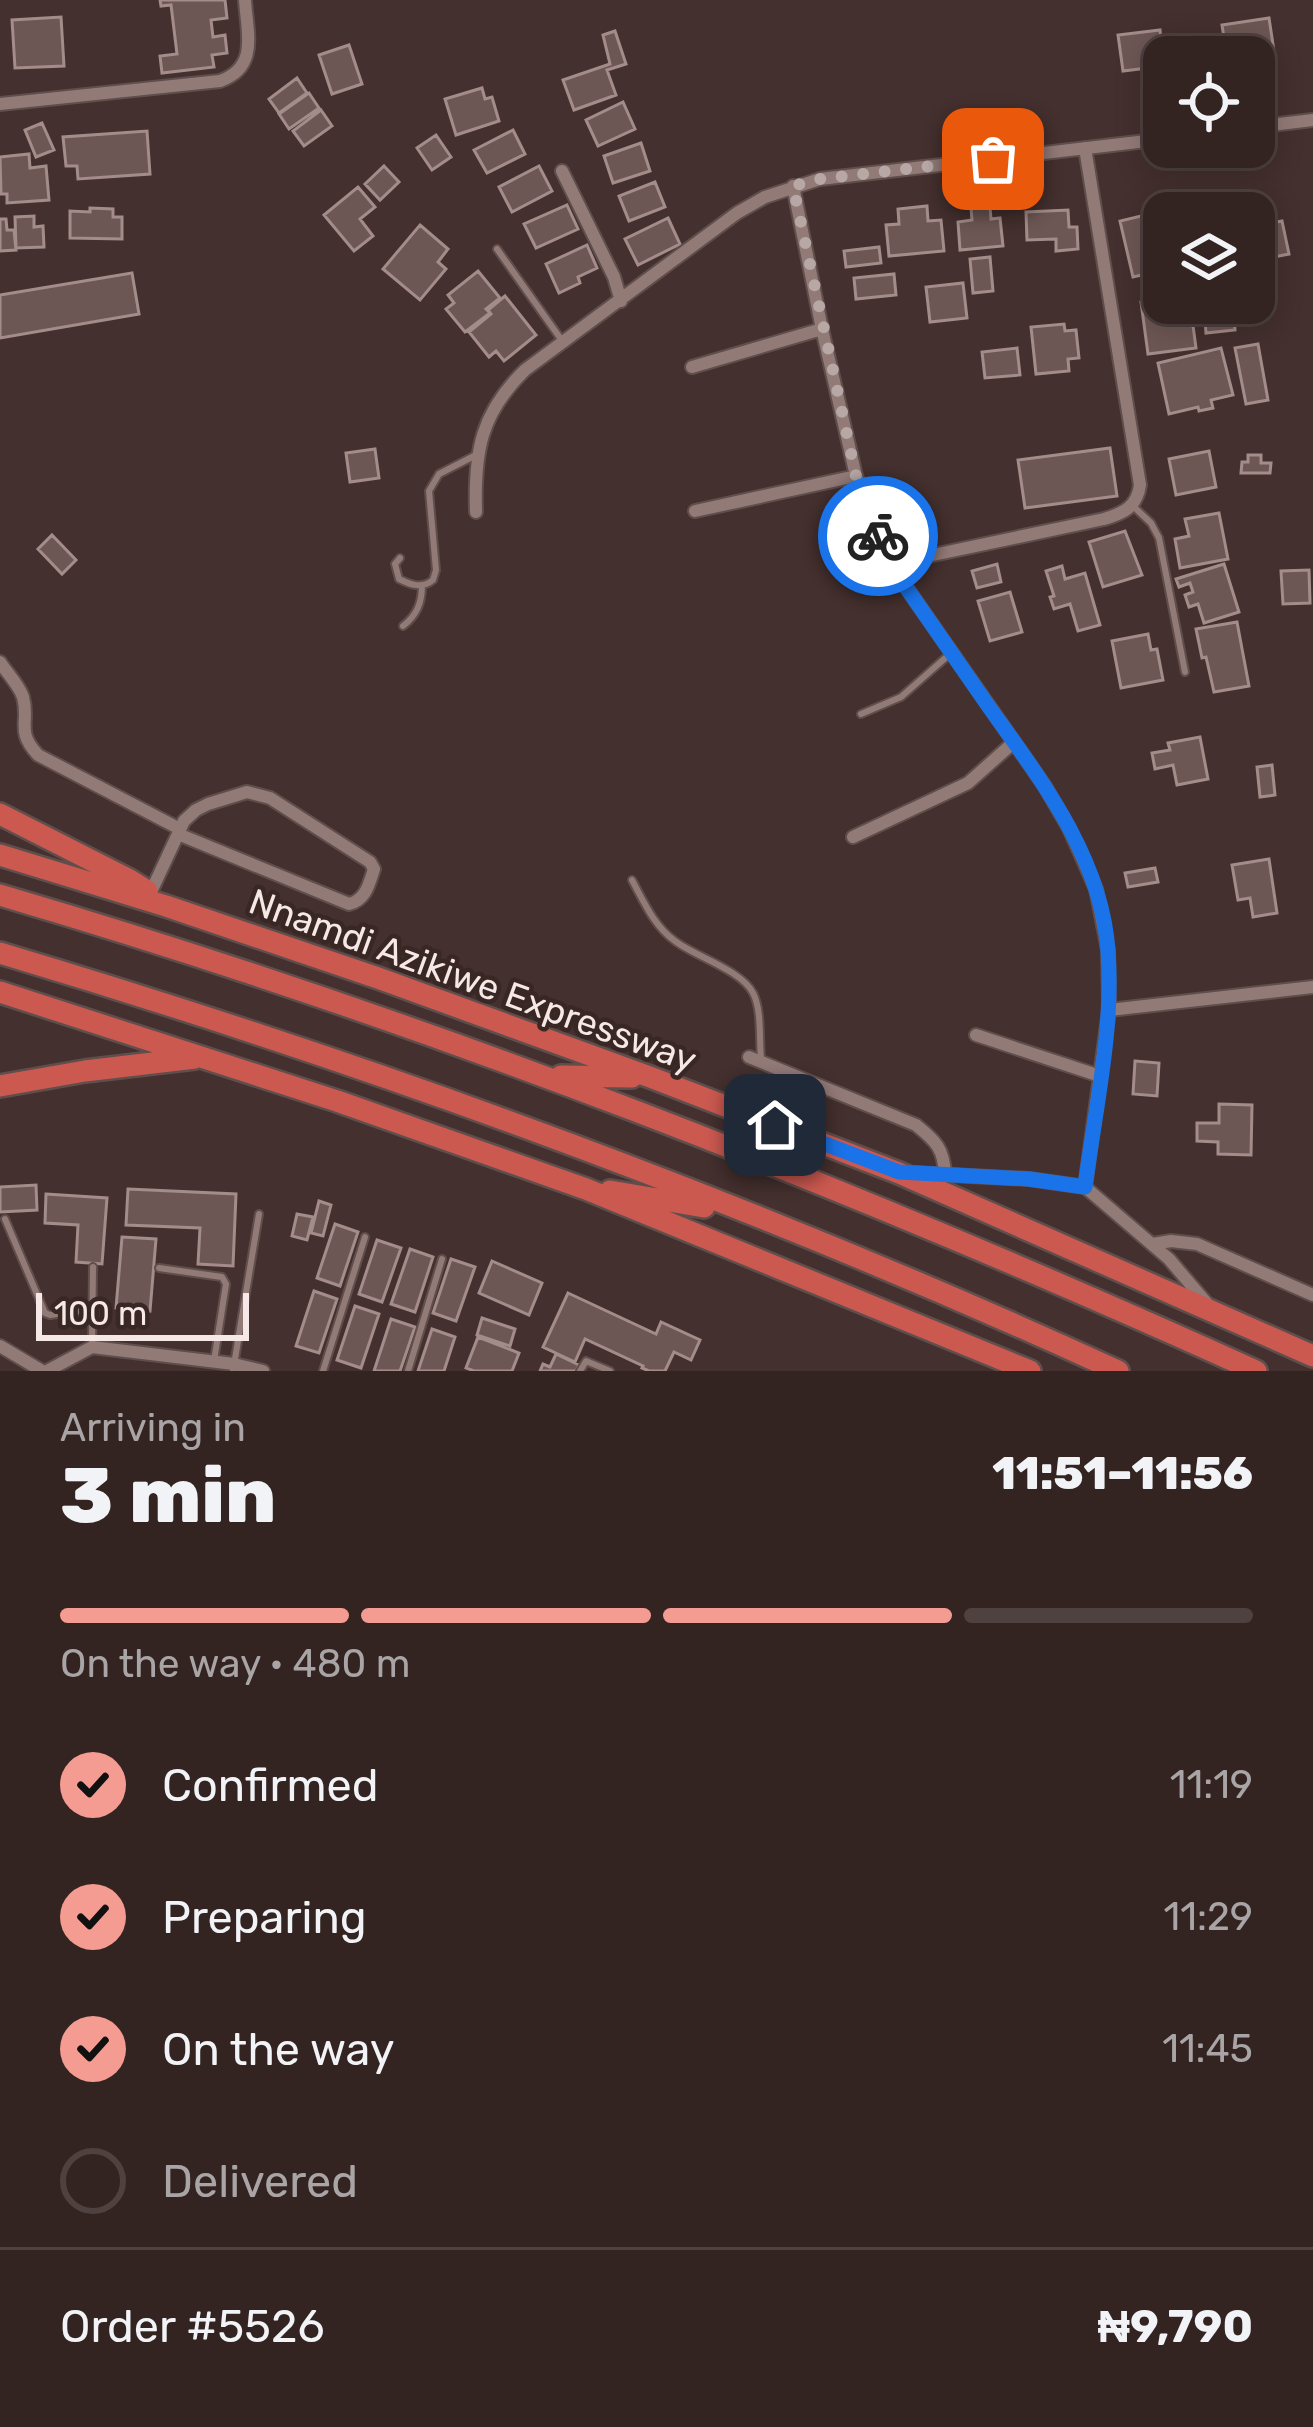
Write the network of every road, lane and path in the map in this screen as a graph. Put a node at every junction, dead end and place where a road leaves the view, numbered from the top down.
1 (245, 0) edge
2 (0, 104) edge
3 (1313, 120) edge
4 (1275, 125) edge
5 (1143, 141) edge
6 (1085, 148) junction
7 (562, 171) dead end
8 (793, 186) junction
9 (497, 249) dead end
10 (620, 301) junction
11 (822, 329) junction
12 (563, 342) junction
13 (692, 367) dead end
14 (479, 453) junction
15 (856, 476) junction
16 (1133, 506) junction
17 (476, 512) dead end
18 (695, 512) dead end
19 (400, 558) dead end
20 (890, 564) junction
21 (422, 585) junction
22 (403, 626) dead end
23 (952, 653) junction
24 (0, 662) edge
25 (1185, 672) dead end
26 (861, 714) dead end
27 (1014, 742) junction
28 (0, 814) edge
29 (179, 831) junction
30 (853, 837) dead end
31 (0, 855) edge
32 (632, 880) dead end
33 (0, 895) edge
34 (158, 900) junction
35 (0, 953) edge
36 (1313, 987) edge
37 (0, 992) edge
38 (1109, 1010) junction
39 (976, 1035) dead end
40 (205, 1057) junction
41 (755, 1059) joint
42 (545, 1076) junction
43 (1100, 1076) junction
44 (650, 1077) junction
45 (0, 1086) edge
46 (899, 1172) junction
47 (944, 1175) junction
48 (1085, 1187) junction
49 (586, 1190) junction
50 (745, 1211) junction
51 (259, 1214) dead end
52 (5, 1219) dead end
53 (365, 1237) dead end
54 (1153, 1244) junction
55 (442, 1259) dead end
56 (93, 1267) dead end
57 (159, 1268) dead end
58 (1313, 1295) edge
59 (92, 1309) junction
60 (1213, 1312) junction
61 (0, 1346) edge
62 (92, 1347) junction
63 (1313, 1356) edge
64 (214, 1361) junction
65 (234, 1368) edge
66 (44, 1371) edge
67 (263, 1371) edge
68 (323, 1371) edge
69 (408, 1371) edge
70 (580, 1371) edge
71 (610, 1371) edge
72 (1030, 1371) edge
73 (1118, 1371) edge
74 (1256, 1371) edge

1 - 2 street
3 - 4 street
5 - 6 street
6 - 8 street
6 - 16 street
7 - 10 street
8 - 10 street
8 - 11 street
9 - 12 lane
10 - 12 street
11 - 13 street
11 - 15 street
12 - 14 street
14 - 17 street
14 - 21 lane
15 - 18 street
15 - 20 street
16 - 20 street
16 - 25 lane
19 - 21 lane
20 - 23 street
21 - 22 lane
23 - 26 lane
23 - 27 street
24 - 29 street
27 - 30 street
27 - 38 street
28 - 34 highway
29 - 29 street
29 - 34 street
31 - 34 highway, Nnamdi Azikiwe Expressway
32 - 41 lane
33 - 42 highway, Nnamdi Azikiwe Expressway
34 - 44 highway, Nnamdi Azikiwe Expressway
35 - 50 highway
36 - 38 street
37 - 40 highway
38 - 43 street
39 - 43 street
40 - 45 highway
40 - 49 highway
41 - 47 street
42 - 44 highway
42 - 74 highway, Nnamdi Azikiwe Expressway
43 - 48 street
44 - 46 highway, Nnamdi Azikiwe Expressway
46 - 47 street
46 - 60 highway, Nnamdi Azikiwe Expressway
47 - 48 street
48 - 54 street
49 - 50 highway
49 - 72 highway
50 - 73 highway
51 - 65 lane
52 - 59 lane
53 - 68 lane
54 - 58 street
54 - 60 street
55 - 69 lane
56 - 59 lane
57 - 64 lane
59 - 62 lane
60 - 63 highway, Nnamdi Azikiwe Expressway
61 - 66 street
62 - 64 street
62 - 66 street
64 - 65 street
65 - 67 street
70 - 71 lane

